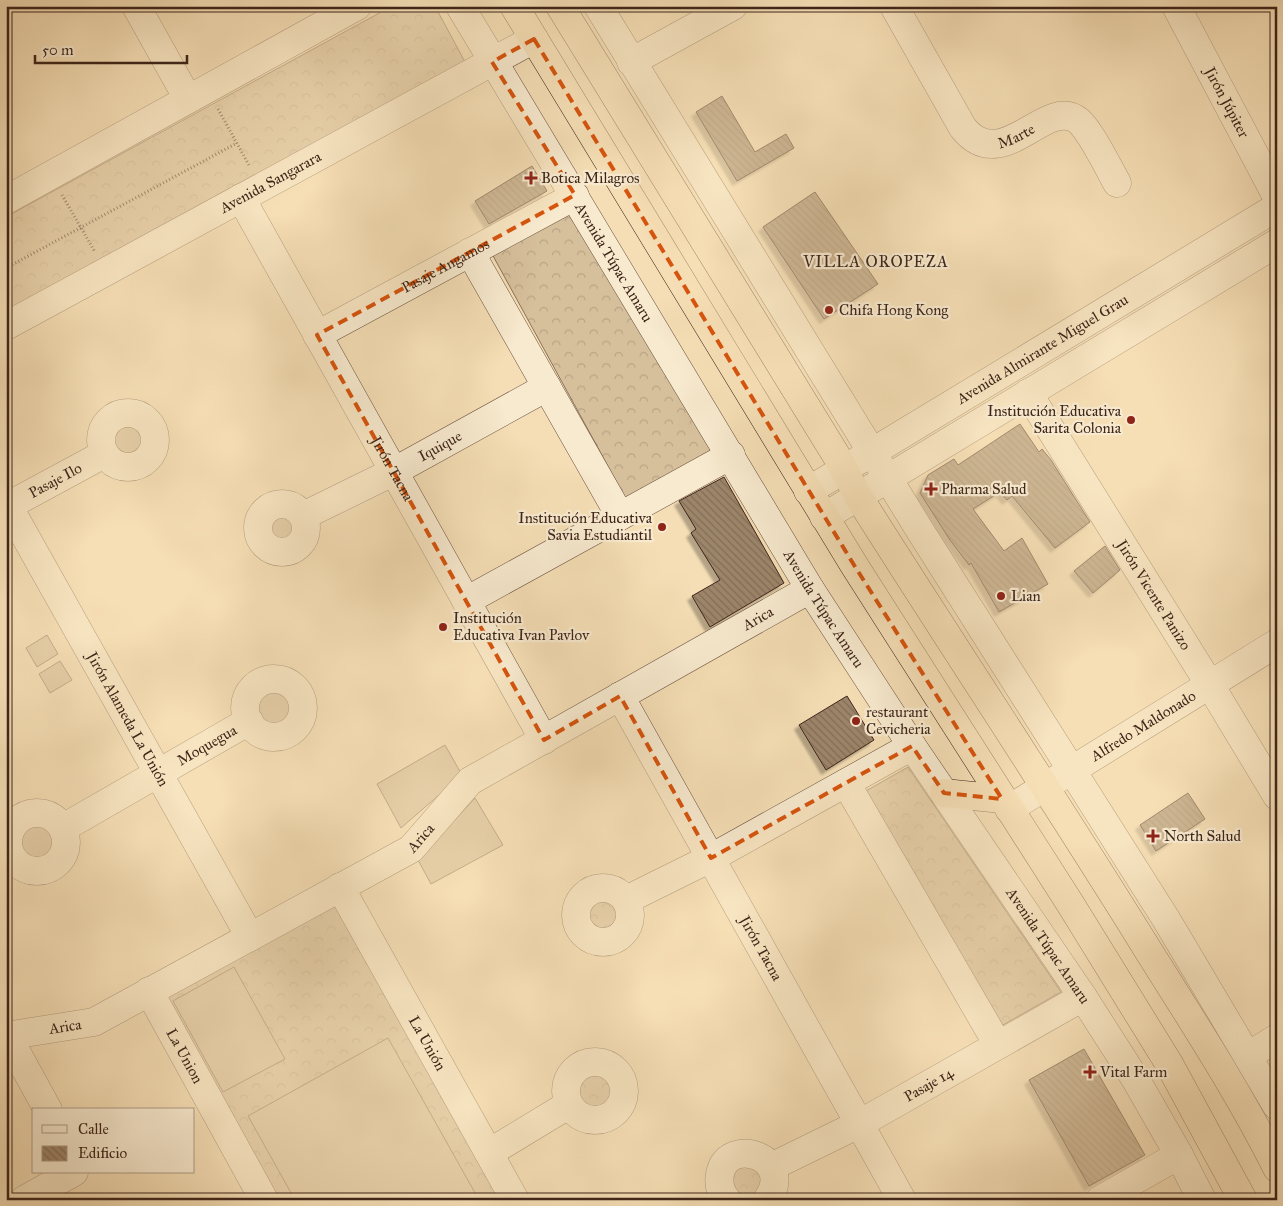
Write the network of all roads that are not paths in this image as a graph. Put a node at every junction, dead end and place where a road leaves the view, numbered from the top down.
1 (136, 6) edge
2 (357, 6) edge
3 (460, 6) edge
4 (514, 6) edge
5 (560, 6) edge
6 (598, 6) edge
7 (733, 6) edge
8 (894, 6) edge
9 (1176, 6) edge
10 (534, 39) junction
11 (492, 62) junction
12 (631, 62) junction
13 (197, 94) junction
14 (1118, 183) dead end
15 (251, 193) junction
16 (575, 196) junction
17 (1277, 197) edge
18 (6, 200) edge
19 (1277, 207) edge
20 (1277, 243) edge
21 (470, 252) junction
22 (6, 326) edge
23 (317, 335) junction
24 (547, 387) junction
25 (1028, 393) junction
26 (872, 451) junction
27 (104, 454) dead end
28 (731, 455) junction
29 (843, 468) junction
30 (393, 472) junction
31 (888, 478) junction
32 (808, 490) junction
33 (858, 496) junction
34 (7, 505) edge
35 (303, 516) dead end
36 (620, 516) junction
37 (824, 517) junction
38 (810, 589) junction
39 (466, 601) junction
40 (1277, 643) edge
41 (1210, 685) junction
42 (620, 696) junction
43 (249, 721) dead end
44 (544, 740) junction
45 (912, 746) junction
46 (1073, 771) junction
47 (159, 774) junction
48 (846, 783) junction
49 (1046, 787) junction
50 (944, 793) junction
51 (1277, 796) edge
52 (1006, 804) junction
53 (62, 828) dead end
54 (711, 858) junction
55 (340, 887) junction
56 (626, 900) dead end
57 (250, 937) junction
58 (150, 991) junction
59 (1084, 997) junction
60 (7, 1036) edge
61 (1277, 1038) edge
62 (998, 1045) junction
63 (1248, 1056) junction
64 (197, 1104) edge
65 (568, 1105) dead end
66 (1277, 1106) edge
67 (47, 1108) edge
68 (859, 1124) junction
69 (488, 1153) junction
70 (1179, 1155) junction
71 (771, 1167) junction
72 (1277, 1168) edge
73 (70, 1174) edge
74 (24, 1200) edge
75 (264, 1200) edge
76 (514, 1200) edge
77 (727, 1200) edge
78 (767, 1200) edge
79 (902, 1200) edge
80 (1100, 1200) edge
81 (1202, 1200) edge
82 (1243, 1200) edge

1 - 13 street
2 - 13 street
3 - 11 street, Avenida Túpac Amaru
4 - 10 highway
5 - 29 highway
6 - 12 street
7 - 12 street
8 - 14 street, Marte
9 - 17 street, Jirón Júpiter
10 - 11 street, Avenida Sangarara
10 - 32 highway
11 - 15 street, Avenida Sangarara
11 - 16 street, Avenida Túpac Amaru
12 - 26 street
13 - 18 street
15 - 22 street, Avenida Sangarara
15 - 23 street, Jirón Tacna
16 - 21 street, Pasaje Angamos
16 - 28 street, Avenida Túpac Amaru
19 - 26 street, Avenida Almirante Miguel Grau
20 - 25 street, Avenida Almirante Miguel Grau
21 - 23 street, Pasaje Angamos
21 - 24 street
23 - 30 street, Jirón Tacna
24 - 30 street, Iquique
24 - 36 street
25 - 31 street, Avenida Almirante Miguel Grau
25 - 41 street, Jirón Vicente Panizo
26 - 29 street, Avenida Almirante Miguel Grau
26 - 31 street
27 - 34 street, Pasaje Ilo
28 - 36 street
28 - 38 street, Avenida Túpac Amaru
29 - 32 street, Avenida Almirante Miguel Grau
29 - 33 highway
30 - 35 street, Iquique
30 - 39 street, Jirón Tacna
31 - 33 street, Avenida Almirante Miguel Grau
31 - 46 street
32 - 37 highway
33 - 37 street, Avenida Almirante Miguel Grau
33 - 49 highway
34 - 47 street, Jirón Alameda La Unión
36 - 39 street
37 - 52 highway
38 - 42 street, Arica
38 - 45 street, Avenida Túpac Amaru
39 - 44 street, Jirón Tacna
40 - 41 street, Alfredo Maldonado
41 - 46 street, Alfredo Maldonado
41 - 51 street, Jirón Vicente Panizo
42 - 44 street, Arica
42 - 54 street, Jirón Tacna
43 - 47 street, Moquegua
44 - 55 street, Arica
45 - 48 street
45 - 50 street, Avenida Túpac Amaru
46 - 49 street, Alfredo Maldonado
46 - 63 street
47 - 53 street, Moquegua
47 - 57 street, Jirón Alameda La Unión
48 - 54 street
48 - 62 street
49 - 52 street, Alfredo Maldonado
49 - 72 highway
50 - 52 highway
50 - 59 street, Avenida Túpac Amaru
52 - 82 highway
54 - 56 street
54 - 68 street, Jirón Tacna
55 - 57 street, Arica
55 - 69 street, La Unión
57 - 58 street, Arica
58 - 60 street, Arica
58 - 64 street, La Union
59 - 62 street, Pasaje 14
59 - 70 street, Avenida Túpac Amaru
60 - 67 street
61 - 63 street
62 - 68 street, Pasaje 14
63 - 66 street
64 - 75 street, La Union
65 - 69 street
68 - 71 street, Pasaje 14
68 - 79 street, Jirón Tacna
69 - 76 street, La Unión
70 - 80 street
70 - 81 street, Avenida Túpac Amaru
71 - 77 street
71 - 78 street
73 - 74 street

